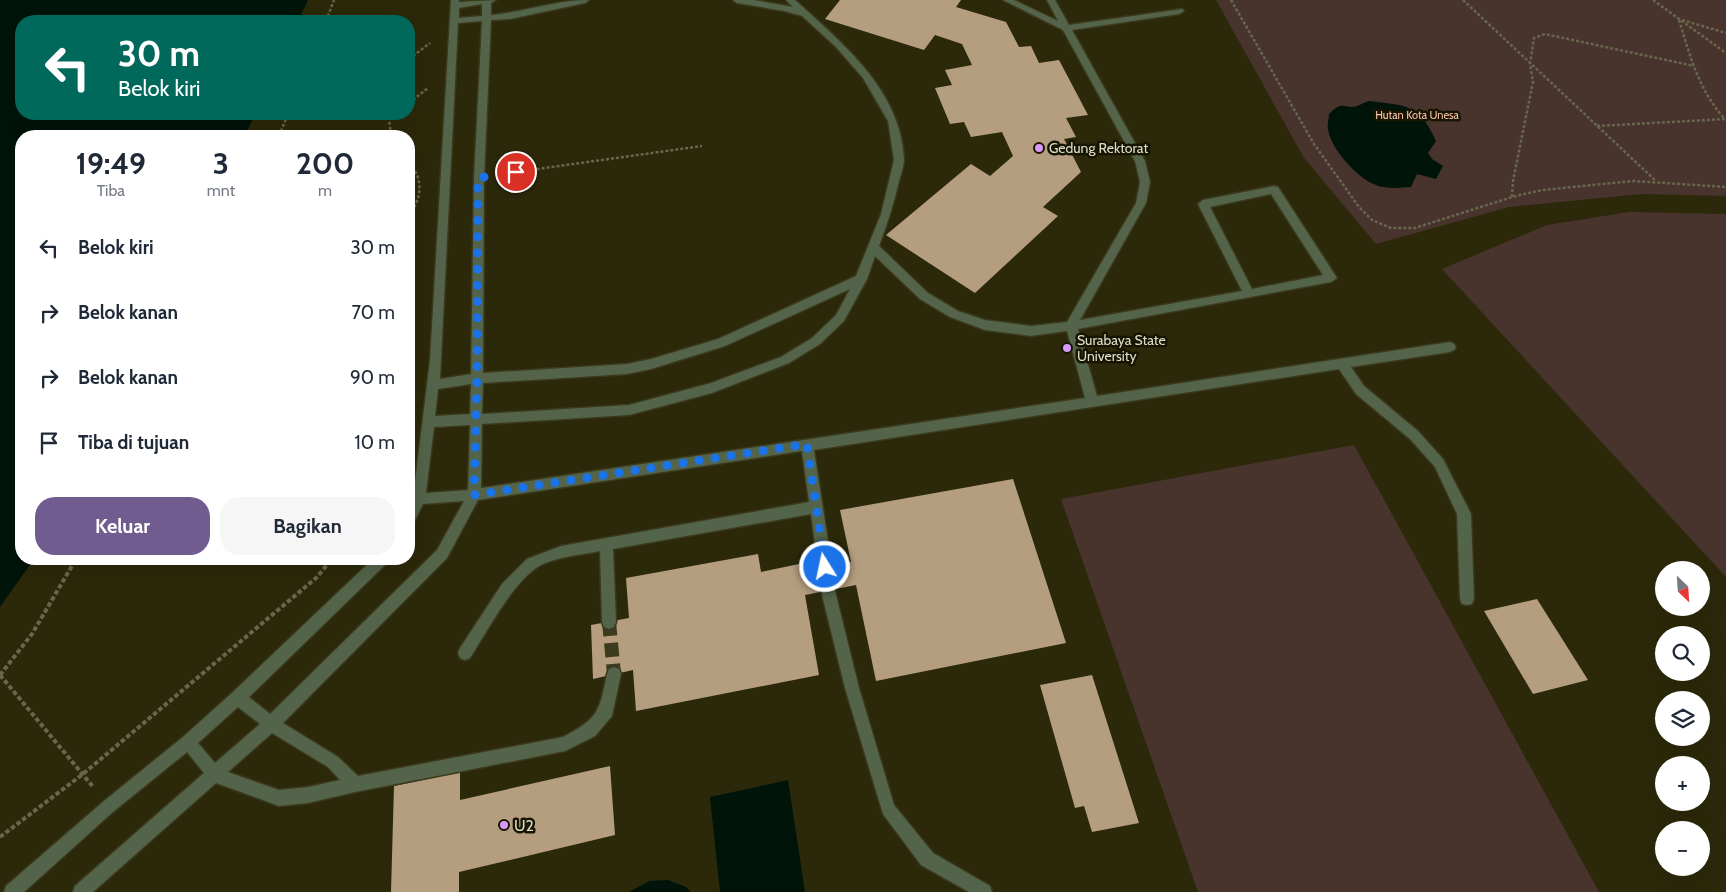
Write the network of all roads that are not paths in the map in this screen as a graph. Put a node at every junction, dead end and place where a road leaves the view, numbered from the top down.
1 (586, 0) edge
2 (737, 0) edge
3 (790, 0) edge
4 (1007, 0) edge
5 (1051, 0) edge
6 (488, 1) edge
7 (454, 3) edge
8 (1179, 11) dead end
9 (804, 14) junction
10 (487, 18) junction
11 (454, 21) junction
12 (1066, 28) junction
13 (873, 247) junction
14 (860, 279) junction
15 (1249, 294) junction
16 (1071, 326) junction
17 (1450, 347) dead end
18 (1342, 364) junction
19 (477, 378) junction
20 (432, 384) junction
21 (1092, 401) junction
22 (476, 419) junction
23 (428, 422) junction
24 (807, 444) junction
25 (474, 495) junction
26 (419, 499) junction
27 (415, 507) edge
28 (815, 507) junction
29 (606, 545) junction
30 (376, 565) edge
31 (825, 567) tunnel mouth
32 (828, 591) tunnel mouth
33 (1467, 599) dead end
34 (609, 622) tunnel mouth
35 (466, 653) dead end
36 (614, 674) tunnel mouth
37 (238, 697) junction
38 (271, 724) junction
39 (188, 742) junction
40 (214, 775) junction
41 (355, 784) junction
42 (12, 892) edge
43 (81, 892) edge
44 (984, 892) edge

1 - 10 lane
2 - 9 lane
3 - 9 lane
4 - 12 lane
5 - 12 lane
6 - 7 lane
6 - 10 lane
7 - 11 lane
8 - 12 lane
9 - 13 lane
10 - 11 lane
10 - 19 lane
11 - 20 lane
12 - 16 lane
13 - 14 lane
13 - 16 lane
14 - 19 lane
14 - 22 lane
15 - 15 lane
15 - 16 lane
16 - 21 lane
17 - 18 lane
18 - 21 lane
18 - 33 lane
19 - 20 lane
19 - 22 lane
20 - 23 lane
21 - 24 lane
22 - 23 lane
22 - 25 lane
23 - 26 lane
24 - 25 lane
24 - 28 lane
25 - 26 lane
25 - 38 lane
26 - 27 lane
28 - 29 lane
28 - 31 lane
29 - 34 lane
29 - 35 lane
30 - 37 lane
32 - 44 lane
36 - 41 lane
37 - 38 lane
37 - 39 lane
38 - 40 lane
38 - 41 lane
39 - 40 lane
39 - 42 lane
40 - 41 lane
40 - 43 lane

